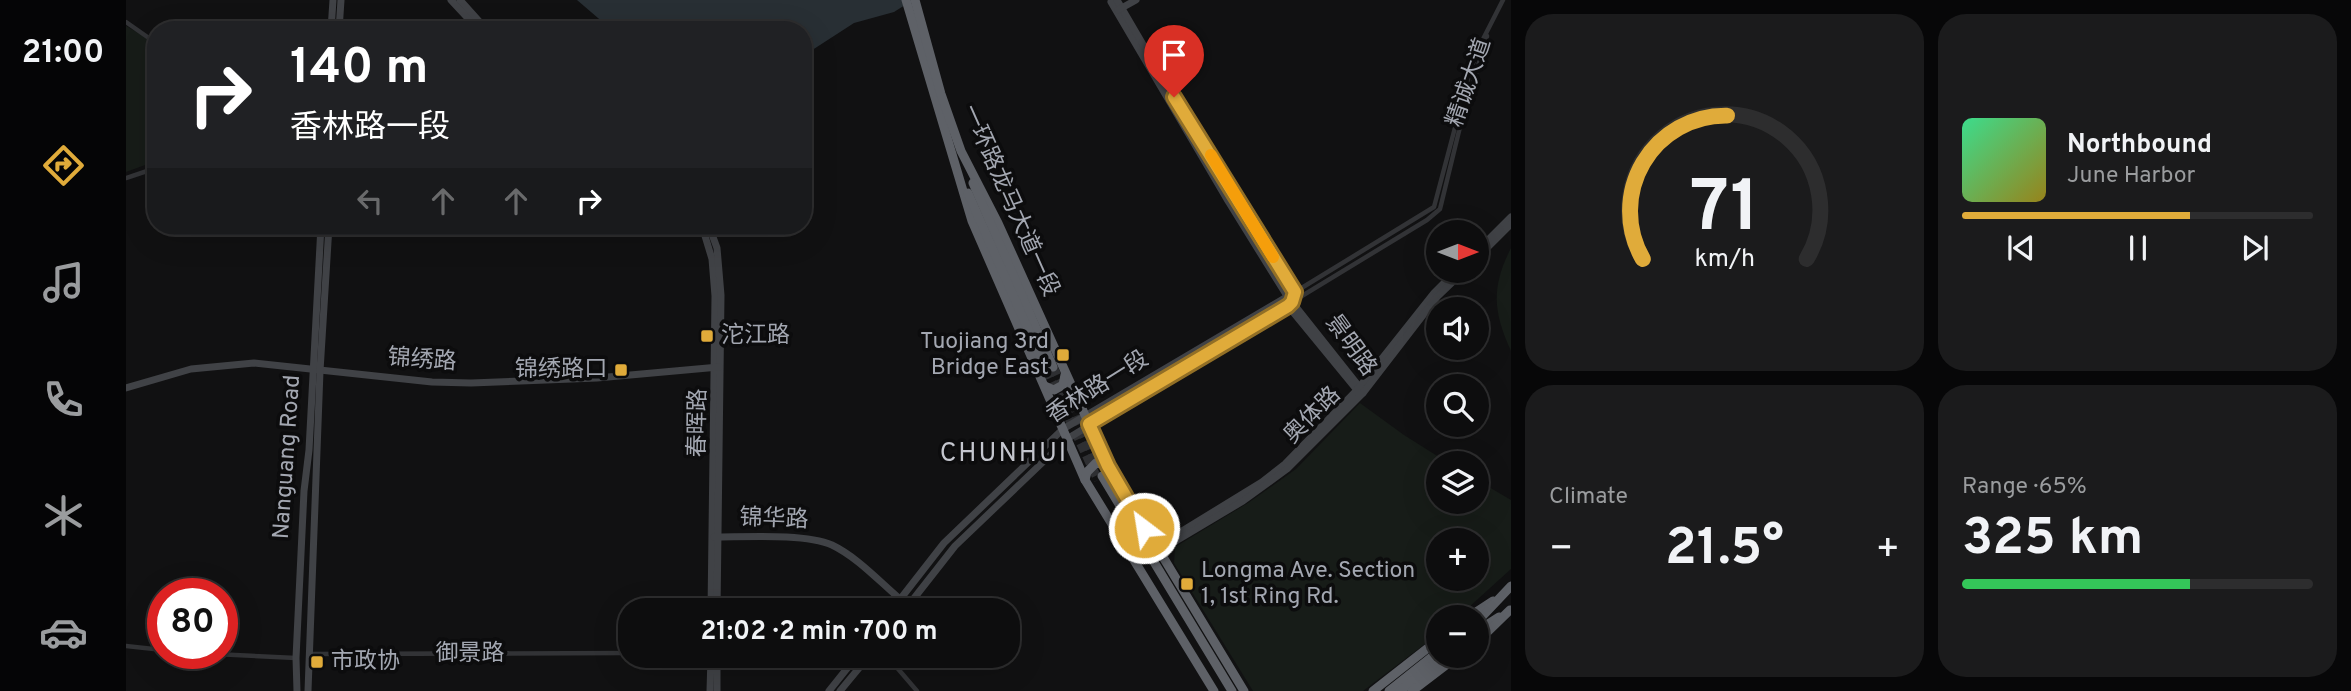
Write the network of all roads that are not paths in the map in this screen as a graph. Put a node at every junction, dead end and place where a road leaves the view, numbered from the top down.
1 (332, 0) edge
2 (341, 0) edge
3 (451, 0) edge
4 (460, 0) edge
5 (906, 0) edge
6 (915, 0) edge
7 (1136, 0) edge
8 (1503, 0) edge
9 (1116, 4) edge
10 (331, 21) edge
11 (340, 21) edge
12 (471, 21) edge
13 (479, 21) edge
14 (126, 22) edge
15 (1489, 29) junction
16 (147, 37) edge
17 (937, 95) junction
18 (957, 152) junction
19 (147, 171) edge
20 (126, 178) edge
21 (1511, 217) edge
22 (1511, 224) edge
23 (321, 235) edge
24 (328, 235) edge
25 (709, 235) edge
26 (710, 235) edge
27 (711, 238) junction
28 (1489, 239) edge
29 (1489, 246) edge
30 (1443, 284) edge
31 (1450, 284) edge
32 (1291, 299) junction
33 (716, 367) junction
34 (1050, 369) tunnel mouth
35 (316, 371) junction
36 (1065, 373) junction
37 (1044, 385) junction
38 (126, 388) edge
39 (1360, 389) junction
40 (1087, 421) junction
41 (1063, 429) junction
42 (1067, 439) junction
43 (1108, 466) junction
44 (1085, 480) junction
45 (714, 539) junction
46 (1157, 549) junction
47 (1511, 586) edge
48 (712, 598) edge
49 (716, 598) edge
50 (897, 598) edge
51 (901, 598) edge
52 (914, 598) edge
53 (1497, 598) junction
54 (1486, 605) edge
55 (1489, 608) edge
56 (1510, 610) edge
57 (1489, 623) edge
58 (1489, 630) edge
59 (126, 646) edge
60 (147, 648) edge
61 (1426, 649) edge
62 (618, 653) edge
63 (310, 654) junction
64 (238, 655) edge
65 (296, 658) junction
66 (1426, 662) edge
67 (710, 668) edge
68 (717, 668) edge
69 (847, 668) edge
70 (859, 668) edge
71 (899, 668) edge
72 (1430, 668) edge
73 (1442, 668) edge
74 (297, 691) edge
75 (308, 691) edge
76 (710, 691) edge
77 (717, 691) edge
78 (829, 691) edge
79 (840, 691) edge
80 (917, 691) edge
81 (1214, 691) edge
82 (1225, 691) edge
83 (1233, 691) edge
84 (1244, 691) edge
85 (1373, 691) edge
86 (1389, 691) edge
87 (1400, 691) edge
88 (1412, 691) edge

1 - 10 street
2 - 11 street
3 - 12 street
4 - 13 street
5 - 17 highway
6 - 17 highway
7 - 9 street
8 - 15 street
9 - 32 street, 景明路
14 - 16 street
15 - 32 street, 精诚大道
15 - 32 street, 精诚大道
17 - 18 highway, 一环路龙马大道一段
18 - 34 highway
18 - 36 highway, 一环路龙马大道一段
18 - 37 highway, 一环路龙马大道一段
19 - 20 street
21 - 28 street
22 - 29 street
23 - 35 street, Nanguang Road
24 - 35 street, Nanguang Road
25 - 27 street
26 - 27 street
27 - 33 street, 春晖路
30 - 39 street, 奥体路
31 - 39 street, 奥体路
32 - 39 street, 景明路
32 - 40 street, 香林路一段
33 - 35 street, 锦绣路
33 - 45 street, 春晖路
35 - 38 street, 锦绣路
35 - 63 street, Nanguang Road
35 - 65 street, Nanguang Road
36 - 37 highway
36 - 40 highway, 一环路龙马大道一段
37 - 41 highway, 一环路龙马大道一段
39 - 46 street, 奥体路
40 - 41 street, 香林路一段
40 - 42 street, 香林路一段
40 - 43 highway, 一环路龙马大道一段
41 - 42 highway, 一环路龙马大道一段
41 - 51 street, 香林路一段
42 - 44 highway, 一环路龙马大道一段
42 - 52 street, 香林路一段
43 - 44 highway
43 - 46 highway, 一环路龙马大道一段
44 - 81 highway, 一环路龙马大道一段
45 - 48 street, 春晖路
45 - 49 street, 春晖路
45 - 50 street, 锦华路
46 - 84 highway, 一环路龙马大道一段
47 - 53 highway
53 - 54 highway
53 - 55 highway
56 - 57 highway
56 - 58 highway
59 - 60 street
61 - 85 highway
62 - 63 street, 御景路
63 - 75 street, Nanguang Road
64 - 65 street
65 - 74 street, Nanguang Road
66 - 86 highway
67 - 76 street
68 - 77 street
69 - 78 street
70 - 79 street
71 - 80 street
72 - 87 highway
73 - 88 highway
82 - 83 highway

